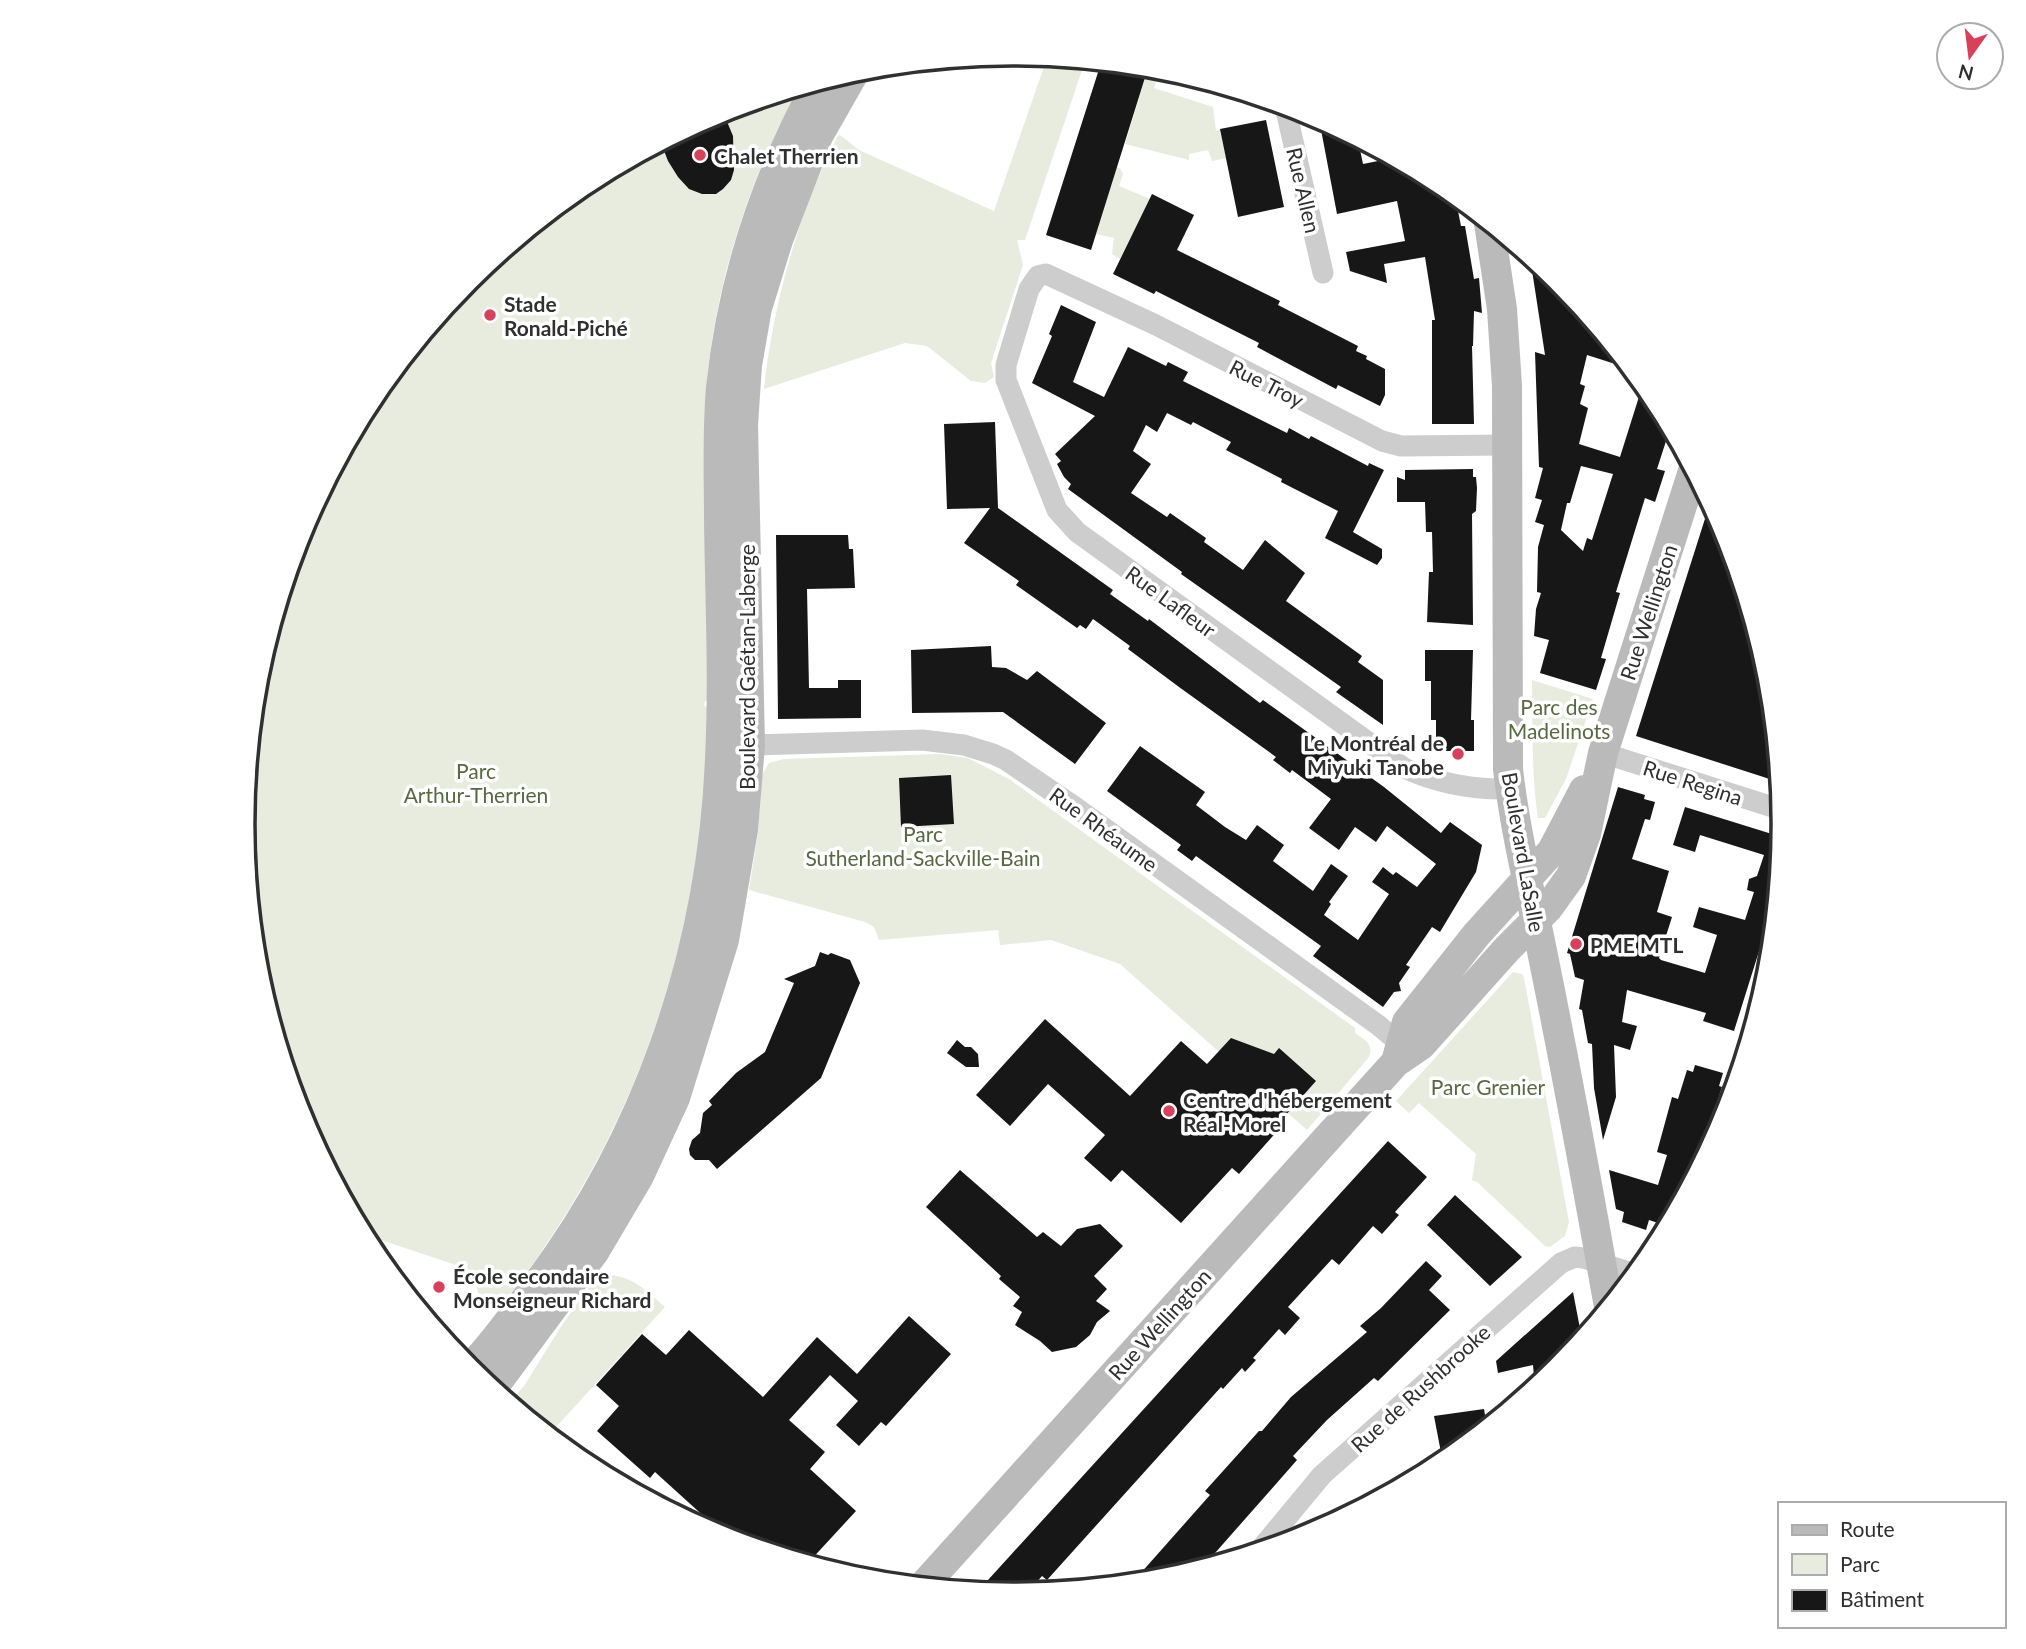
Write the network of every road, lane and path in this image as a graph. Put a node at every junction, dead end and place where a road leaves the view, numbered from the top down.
1 (847, 85) edge
2 (813, 93) edge
3 (1288, 118) edge
4 (1491, 237) edge
5 (1323, 273) dead end
6 (1038, 276) joint
7 (1507, 445) junction
8 (1689, 482) edge
9 (750, 746) junction
10 (1603, 753) junction
11 (1510, 789) junction
12 (1770, 806) edge
13 (1526, 881) junction
14 (1535, 920) junction
15 (1403, 1053) junction
16 (1600, 1262) junction
17 (569, 1264) junction
18 (1625, 1270) edge
19 (1607, 1295) edge
20 (477, 1360) edge
21 (498, 1380) edge
22 (1271, 1537) edge
23 (930, 1578) edge

1 - 9 main road, Boulevard Gaétan-Laberge
2 - 17 main road, Boulevard Gaétan-Laberge
3 - 5 street, Rue Allen
4 - 7 main road, Boulevard LaSalle
6 - 7 street, Rue Troy
6 - 11 street, Rue Lafleur
7 - 11 main road, Boulevard LaSalle
8 - 10 main road, Rue Wellington
9 - 15 street, Rue Rhéaume
9 - 17 main road, Boulevard Gaétan-Laberge
10 - 12 street, Rue Regina
10 - 13 main road, Rue Wellington
10 - 14 main road, Rue Wellington
11 - 13 main road, Boulevard LaSalle
13 - 14 main road, Boulevard LaSalle
13 - 15 main road, Rue Wellington
14 - 15 main road, Rue Wellington
14 - 16 main road, Boulevard LaSalle
15 - 23 main road, Rue Wellington
16 - 18 street, Rue de Rushbrooke
16 - 19 main road, Boulevard LaSalle
16 - 22 street, Rue de Rushbrooke
17 - 20 main road, Boulevard Gaétan-Laberge
17 - 21 main road, Boulevard Gaétan-Laberge

